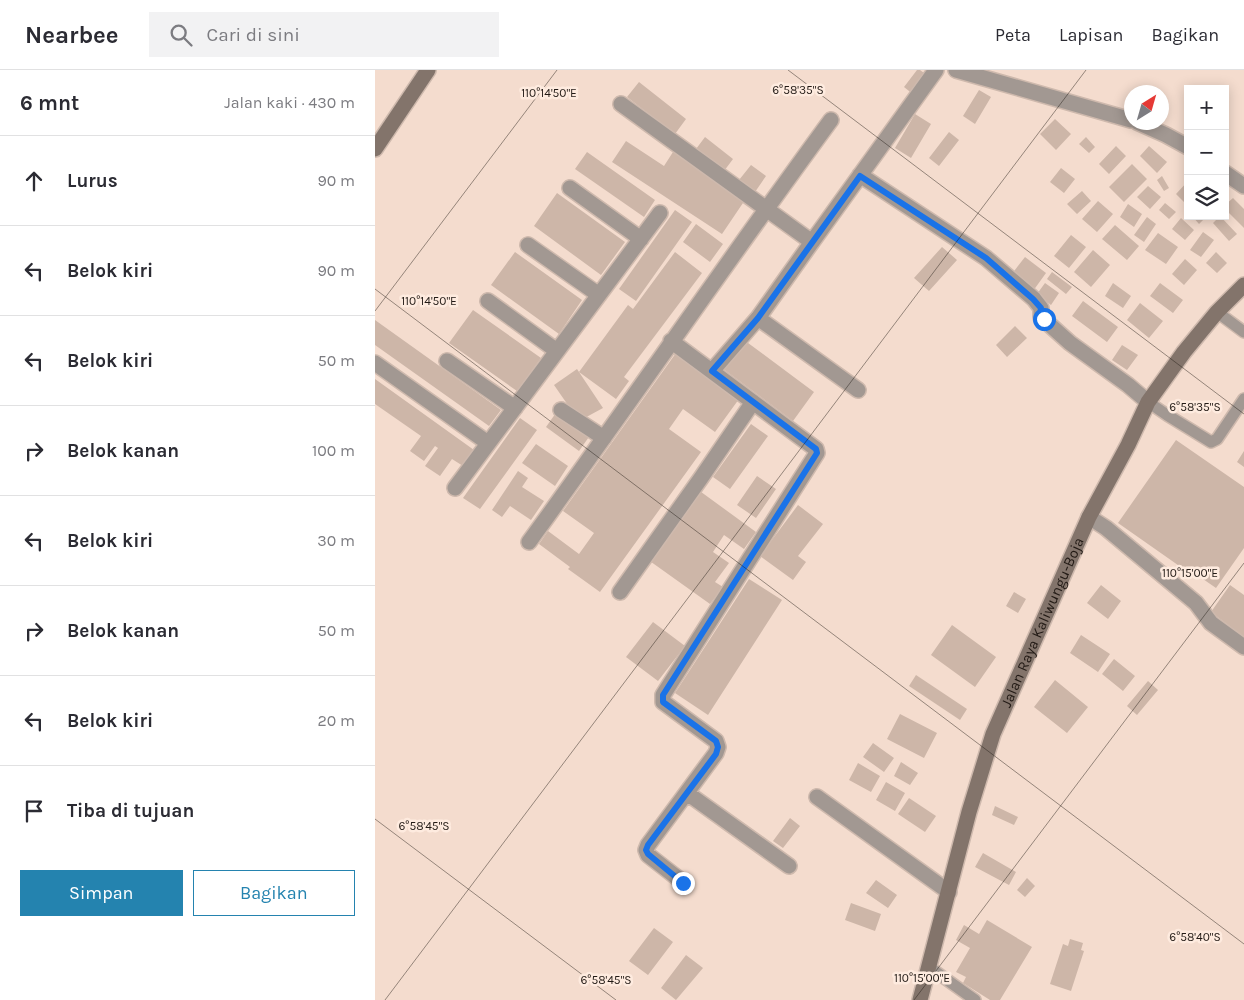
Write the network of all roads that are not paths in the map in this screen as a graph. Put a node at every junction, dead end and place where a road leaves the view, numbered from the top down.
1 (429, 70) edge
2 (936, 70) edge
3 (956, 70) edge
4 (621, 104) dead end
5 (1124, 118) edge
6 (831, 120) dead end
7 (1155, 130) edge
8 (1184, 145) edge
9 (375, 149) edge
10 (1228, 175) edge
11 (860, 176) junction
12 (1244, 186) edge
13 (570, 188) dead end
14 (765, 209) junction
15 (660, 213) dead end
16 (641, 238) junction
17 (813, 242) junction
18 (528, 245) dead end
19 (1244, 285) edge
20 (599, 295) junction
21 (488, 301) dead end
22 (1217, 312) junction
23 (758, 318) junction
24 (1244, 332) edge
25 (671, 342) junction
26 (557, 351) junction
27 (447, 362) dead end
28 (375, 363) edge
29 (712, 371) junction
30 (858, 390) dead end
31 (1244, 399) edge
32 (753, 402) junction
33 (1148, 402) junction
34 (515, 408) junction
35 (561, 410) dead end
36 (604, 438) junction
37 (488, 443) junction
38 (455, 488) dead end
39 (1089, 517) junction
40 (529, 542) dead end
41 (620, 592) dead end
42 (1244, 646) edge
43 (687, 793) junction
44 (817, 797) dead end
45 (789, 866) dead end
46 (683, 883) dead end
47 (949, 892) junction
48 (929, 967) junction
49 (920, 1000) edge
50 (975, 1000) edge

1 - 9 main road
2 - 11 street
3 - 5 street
4 - 14 street
6 - 14 street
7 - 8 street
10 - 12 street
11 - 17 street
11 - 33 street
13 - 16 street
14 - 17 street
14 - 25 street
15 - 16 street
16 - 20 street
17 - 23 street
18 - 20 street
19 - 22 main road, Jalan Raya Kaliwungu-Boja
20 - 26 street
21 - 26 street
22 - 24 lane
22 - 33 main road, Jalan Raya Kaliwungu-Boja
23 - 29 street
23 - 30 street
25 - 29 street
25 - 36 street
26 - 34 street
27 - 34 street
28 - 37 street
29 - 32 street
31 - 33 lane
32 - 41 street
32 - 43 street
33 - 39 main road, Jalan Raya Kaliwungu-Boja
34 - 37 street
35 - 36 street
36 - 40 street
37 - 38 street
39 - 42 street
39 - 47 main road, Jalan Raya Kaliwungu-Boja
43 - 45 street
43 - 46 street
44 - 47 street
47 - 48 main road, Jalan Raya Kaliwungu-Boja
48 - 49 main road, Jalan Raya Kaliwungu-Boja
48 - 50 lane

